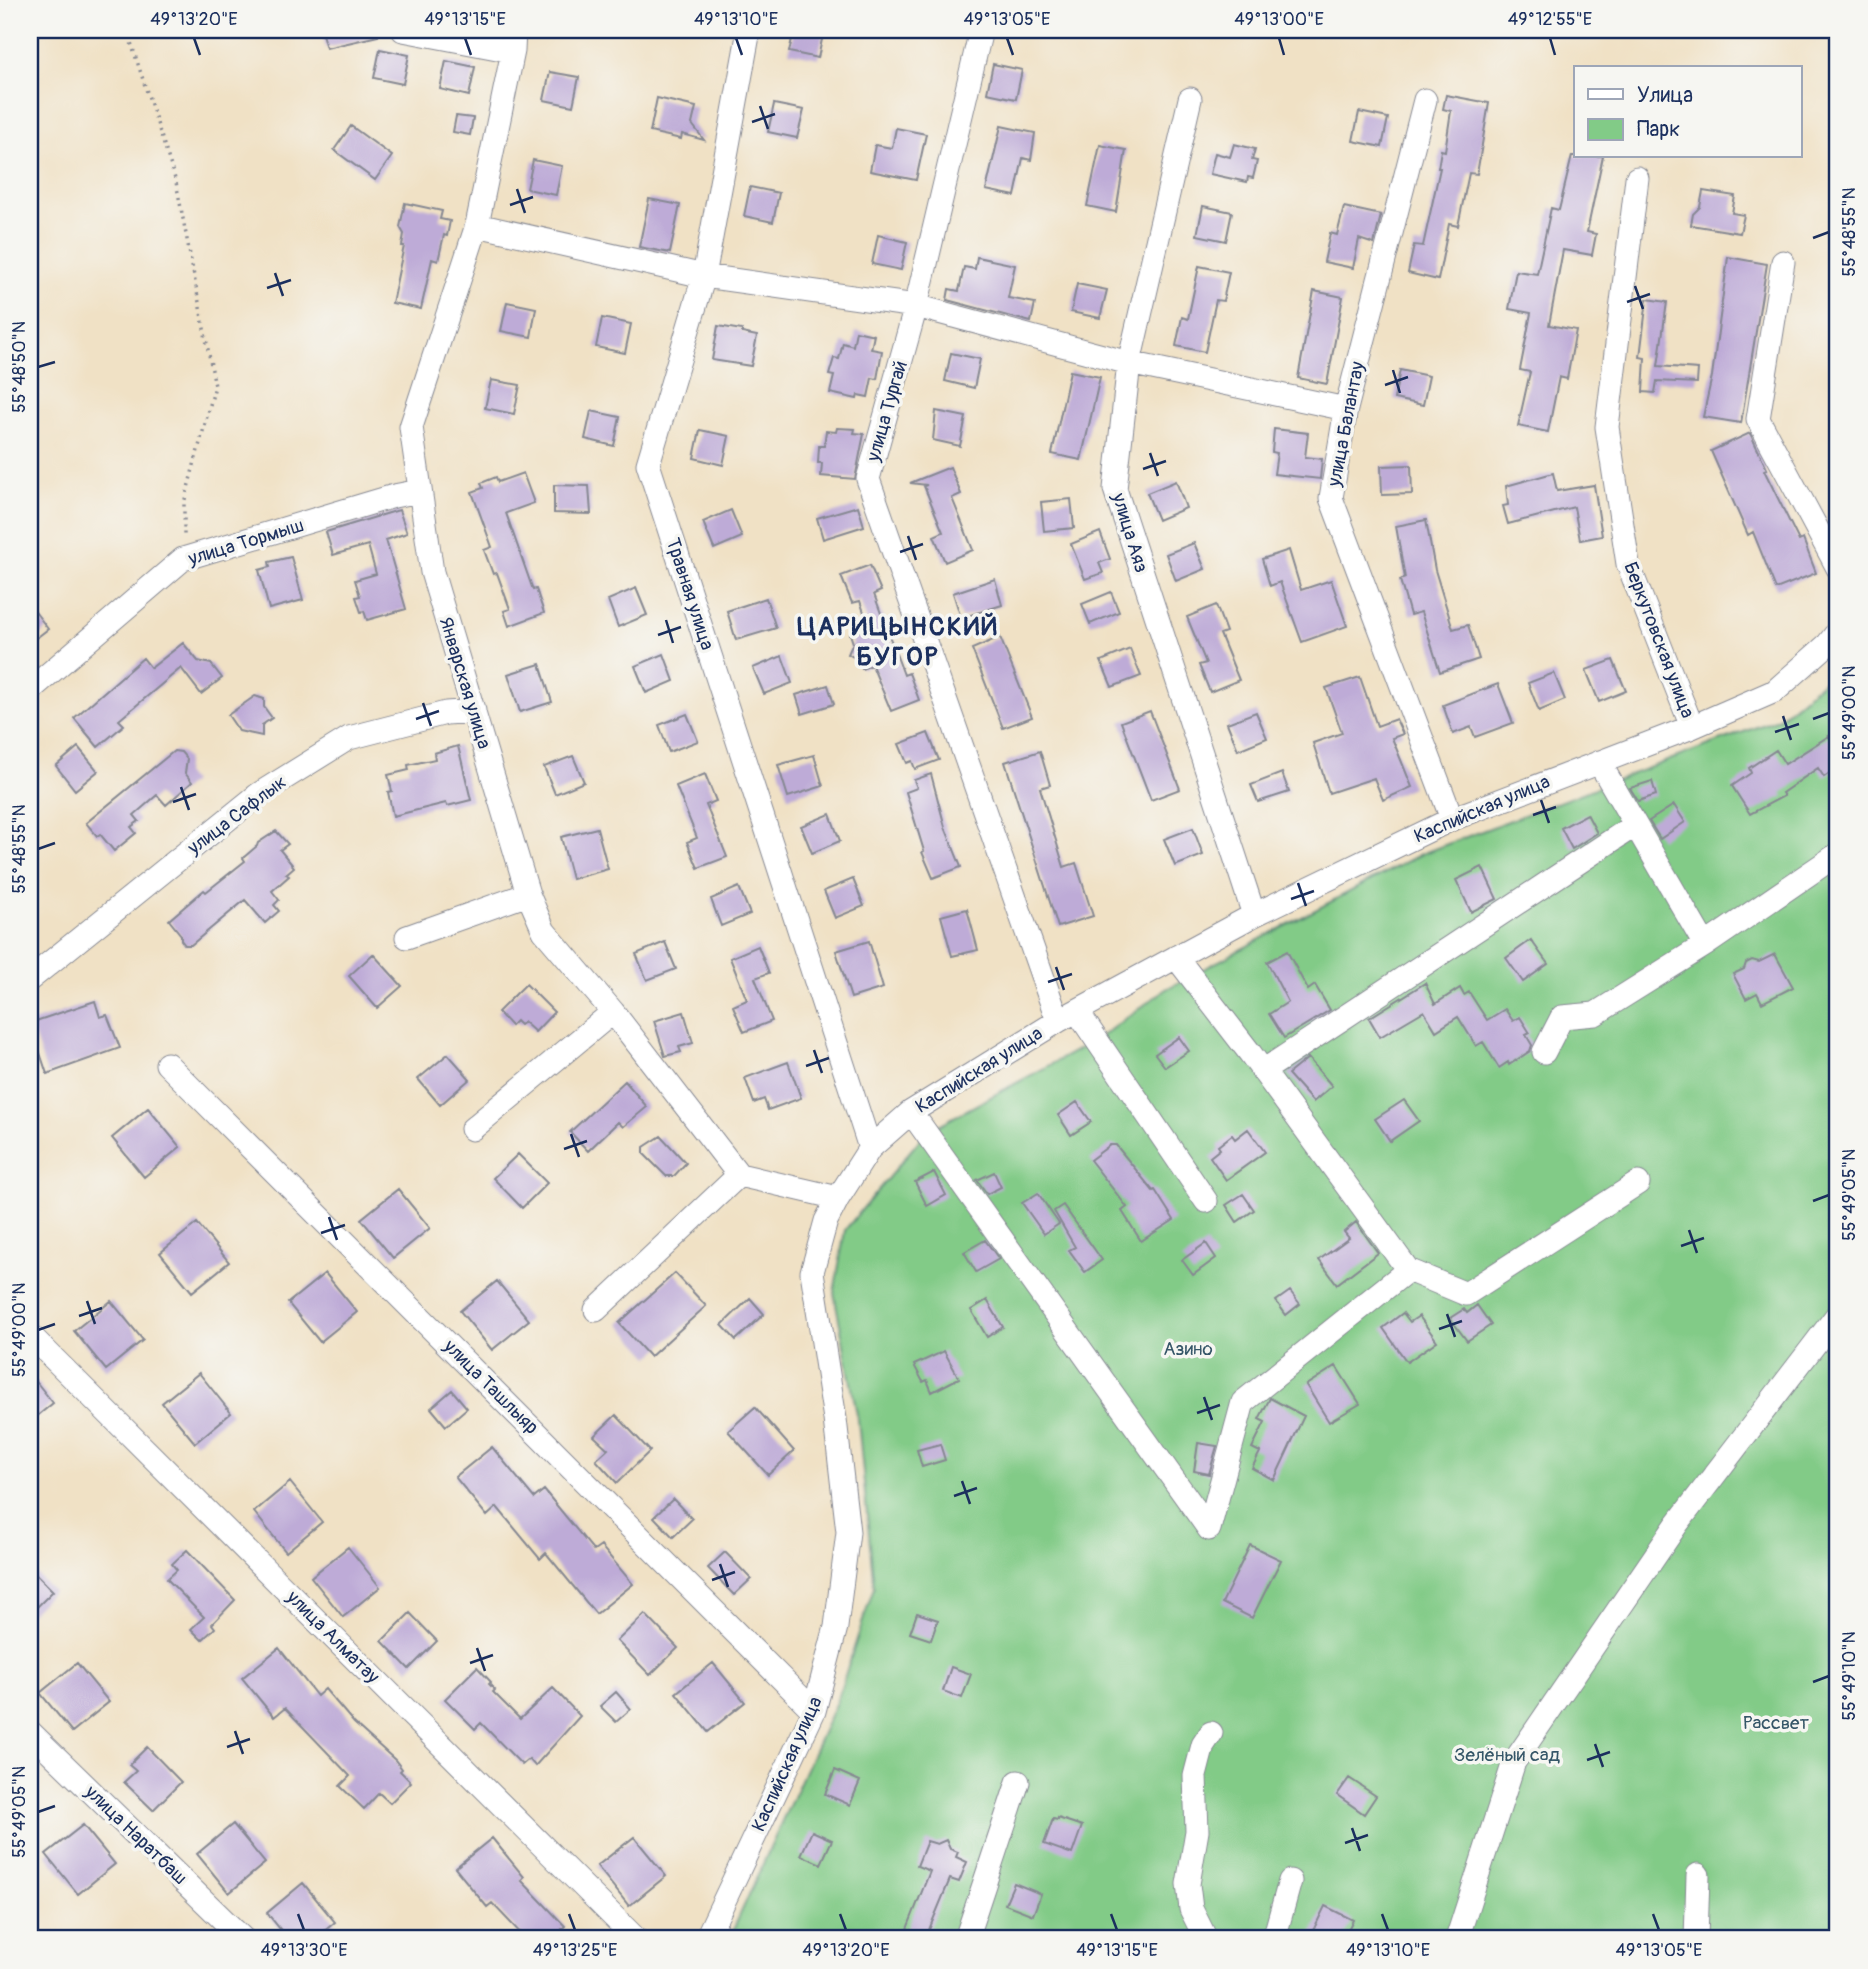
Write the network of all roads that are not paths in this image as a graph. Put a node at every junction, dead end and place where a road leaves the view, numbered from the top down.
1 (403, 30) edge
2 (749, 30) edge
3 (981, 30) edge
4 (514, 40) edge
5 (1190, 99) dead end
6 (1425, 100) dead end
7 (1637, 178) dead end
8 (477, 225) junction
9 (1783, 262) dead end
10 (704, 276) junction
11 (916, 306) junction
12 (1129, 363) junction
13 (1346, 409) junction
14 (420, 491) junction
15 (1838, 568) edge
16 (1838, 631) edge
17 (30, 690) edge
18 (474, 711) junction
19 (1692, 727) junction
20 (1600, 762) junction
21 (1452, 819) junction
22 (1635, 825) junction
23 (1838, 854) edge
24 (528, 894) junction
25 (1254, 915) junction
26 (407, 937) dead end
27 (1705, 945) junction
28 (1176, 957) junction
29 (30, 979) edge
30 (613, 1012) junction
31 (1068, 1016) junction
32 (1544, 1052) dead end
33 (167, 1064) dead end
34 (1263, 1072) junction
35 (911, 1112) junction
36 (472, 1129) dead end
37 (870, 1148) junction
38 (739, 1175) junction
39 (1638, 1184) dead end
40 (838, 1198) junction
41 (1206, 1201) dead end
42 (1408, 1270) junction
43 (596, 1310) dead end
44 (1838, 1314) edge
45 (30, 1335) edge
46 (814, 1711) junction
47 (30, 1732) edge
48 (1210, 1733) dead end
49 (1018, 1782) dead end
50 (1698, 1875) dead end
51 (1290, 1881) dead end
52 (243, 1939) edge
53 (636, 1939) edge
54 (706, 1939) edge
55 (966, 1939) edge
56 (1206, 1939) edge
57 (1274, 1939) edge
58 (1457, 1939) edge
59 (1696, 1939) edge

1 - 4 street
2 - 10 street, Травная улица
3 - 11 street, улица Тургай
4 - 8 street, Январская улица
5 - 12 street, улица Аяз
6 - 13 street, улица Балантау
7 - 19 street, Беркутовская улица
8 - 10 street
8 - 14 street, Январская улица
9 - 15 street
10 - 11 street
10 - 37 street, Травная улица
11 - 12 street
11 - 31 street, улица Тургай
12 - 13 street
12 - 25 street, улица Аяз
13 - 21 street, улица Балантау
14 - 17 street, улица Тормыш
14 - 18 street, Январская улица
16 - 19 street, Каспийская улица
18 - 24 street, Январская улица
18 - 29 street, улица Сафлык
19 - 20 street, Каспийская улица
20 - 21 street, Каспийская улица
20 - 22 street
21 - 25 street, Каспийская улица
22 - 27 street
22 - 34 street
23 - 27 street
24 - 26 street
24 - 30 street, Январская улица
25 - 28 street, Каспийская улица
27 - 32 street
28 - 31 street, Каспийская улица
28 - 34 street
30 - 36 street
30 - 38 street, Январская улица
31 - 35 street, Каспийская улица
31 - 41 street, улица Тургай
33 - 46 street, улица Ташлыяр
34 - 42 street
35 - 37 street, Каспийская улица
35 - 42 street
37 - 40 street, Каспийская улица
38 - 40 street
38 - 43 street
39 - 42 street
40 - 46 street, Каспийская улица
44 - 58 street
45 - 53 street, улица Алматау
46 - 54 street, Каспийская улица
47 - 52 street, улица Наратбаш
48 - 56 street
49 - 55 street
50 - 59 street
51 - 57 street

